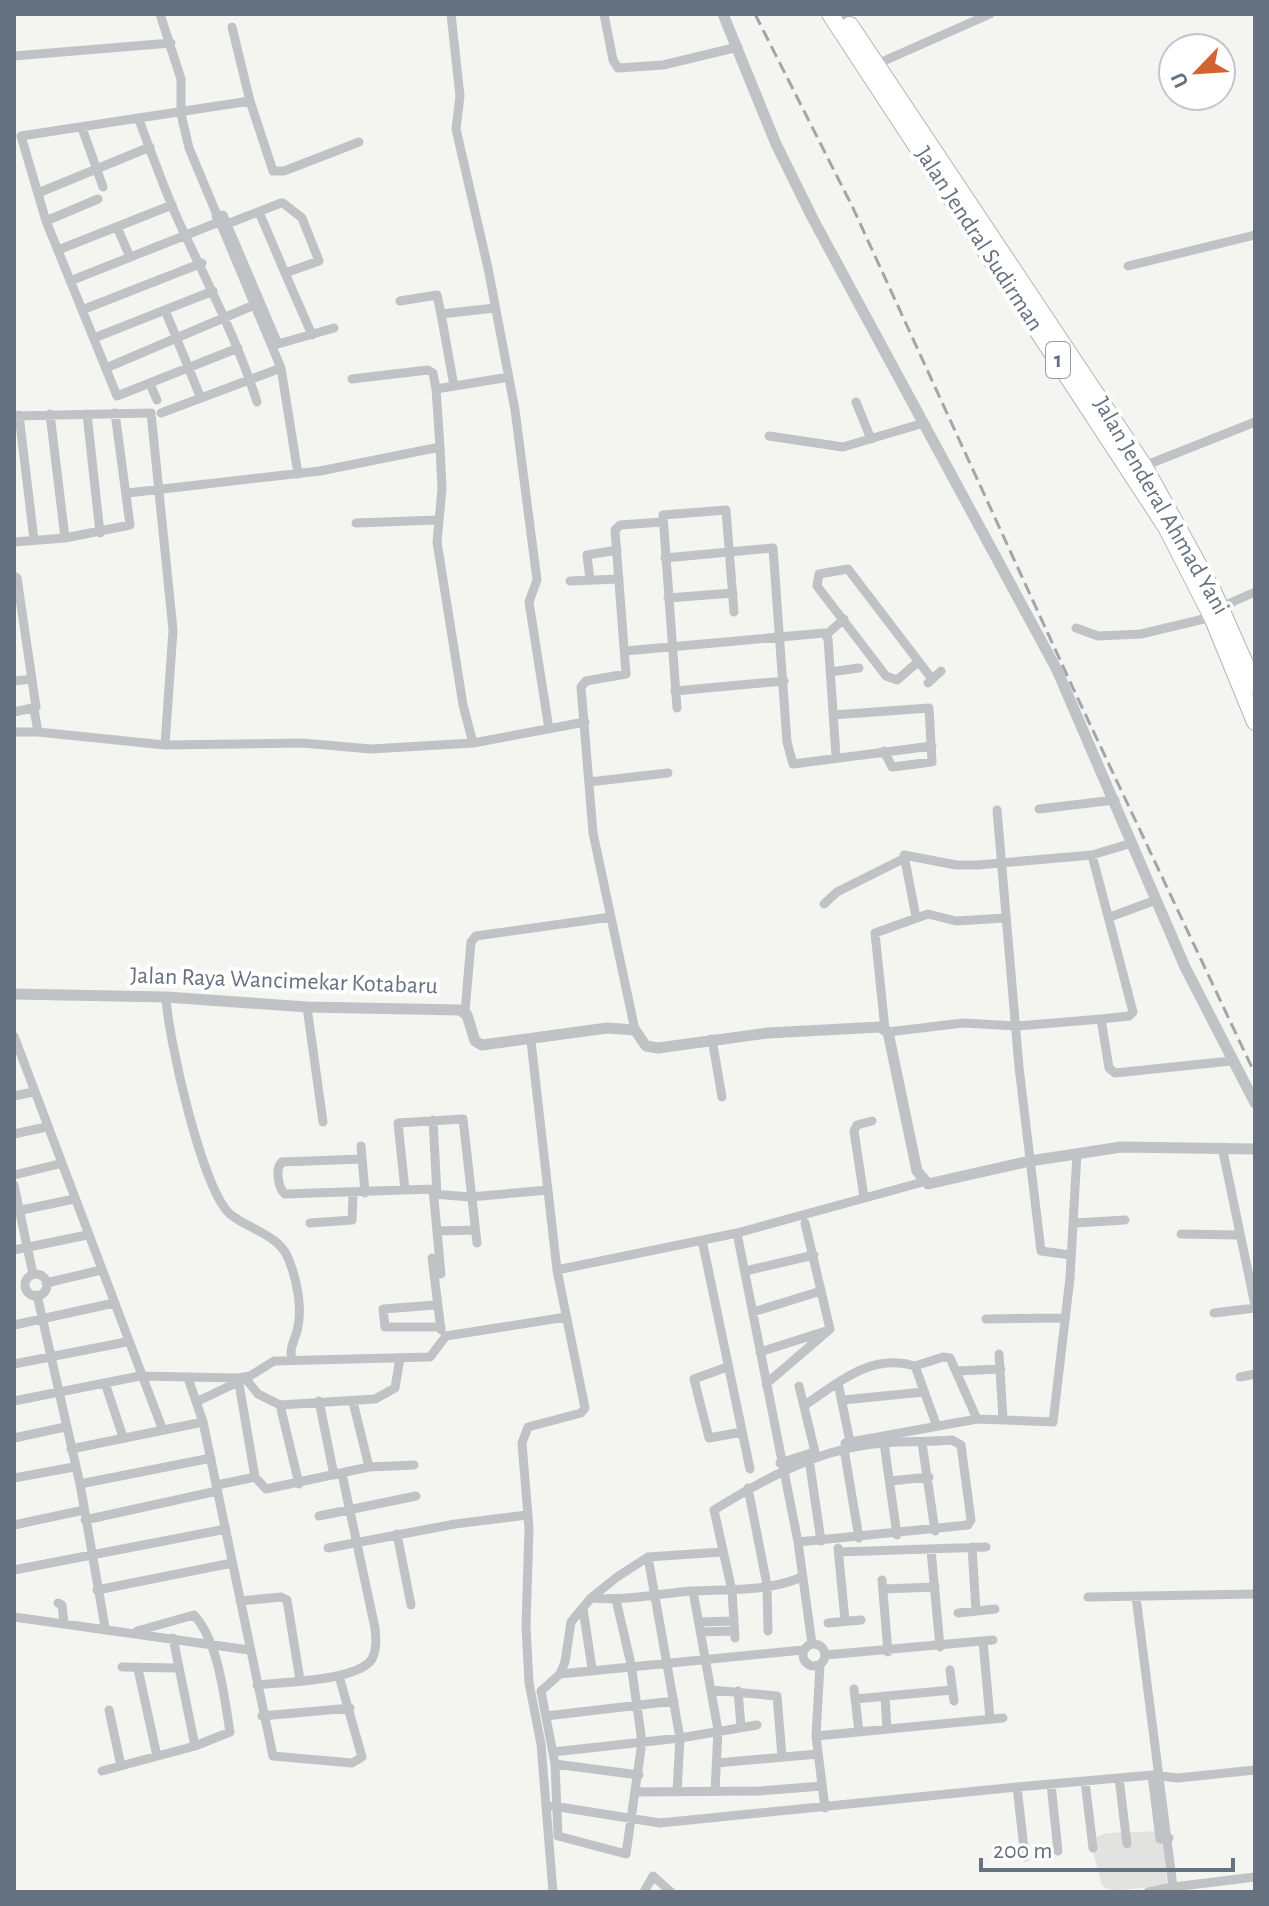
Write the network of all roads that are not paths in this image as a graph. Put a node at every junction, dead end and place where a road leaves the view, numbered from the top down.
1 (160, 14) edge
2 (451, 14) edge
3 (604, 14) edge
4 (723, 14) edge
5 (830, 14) edge
6 (844, 14) edge
7 (990, 14) edge
8 (232, 27) dead end
9 (171, 43) junction
10 (738, 47) junction
11 (14, 56) edge
12 (877, 64) junction
13 (250, 101) junction
14 (181, 114) junction
15 (139, 120) junction
16 (82, 128) junction
17 (359, 142) dead end
18 (150, 147) junction
19 (95, 169) junction
20 (103, 187) dead end
21 (38, 193) junction
22 (98, 199) dead end
23 (172, 205) junction
24 (259, 212) junction
25 (46, 221) junction
26 (221, 221) junction
27 (117, 227) junction
28 (187, 234) junction
29 (1255, 235) edge
30 (58, 250) junction
31 (130, 257) junction
32 (202, 263) junction
33 (1128, 266) dead end
34 (285, 273) junction
35 (70, 281) junction
36 (213, 291) junction
37 (400, 301) dead end
38 (254, 305) junction
39 (495, 308) junction
40 (82, 310) junction
41 (165, 310) junction
42 (441, 314) junction
43 (225, 318) junction
44 (334, 328) dead end
45 (312, 335) junction
46 (94, 338) junction
47 (177, 338) junction
48 (238, 348) junction
49 (106, 368) junction
50 (189, 368) junction
51 (281, 368) junction
52 (509, 377) junction
53 (250, 379) junction
54 (352, 379) dead end
55 (150, 384) junction
56 (454, 386) junction
57 (436, 389) junction
58 (200, 396) junction
59 (909, 397) junction
60 (157, 400) dead end
61 (257, 402) dead end
62 (856, 402) dead end
63 (115, 413) junction
64 (156, 413) junction
65 (50, 414) junction
66 (87, 414) junction
67 (16, 415) edge
68 (1255, 422) edge
69 (917, 425) junction
70 (769, 436) dead end
71 (871, 439) junction
72 (932, 440) junction
73 (440, 447) junction
74 (1144, 466) junction
75 (298, 474) junction
76 (159, 489) junction
77 (128, 493) junction
78 (438, 520) junction
79 (662, 522) junction
80 (356, 523) dead end
81 (100, 533) junction
82 (65, 538) junction
83 (34, 540) junction
84 (14, 542) edge
85 (617, 550) junction
86 (729, 552) junction
87 (665, 558) junction
88 (14, 576) edge
89 (619, 579) junction
90 (590, 580) junction
91 (570, 581) dead end
92 (1255, 592) edge
93 (733, 593) junction
94 (668, 598) junction
95 (734, 612) dead end
96 (1217, 612) junction
97 (18, 614) edge
98 (844, 619) junction
99 (1076, 628) dead end
100 (826, 635) junction
101 (781, 637) junction
102 (27, 639) junction
103 (14, 641) edge
104 (672, 647) junction
105 (625, 651) junction
106 (1249, 656) edge
107 (918, 662) junction
108 (859, 668) dead end
109 (941, 671) dead end
110 (830, 672) junction
111 (32, 679) junction
112 (14, 681) edge
113 (784, 681) junction
114 (1255, 686) edge
115 (675, 691) junction
116 (677, 708) dead end
117 (34, 709) junction
118 (14, 712) edge
119 (833, 715) junction
120 (585, 722) junction
121 (1255, 722) edge
122 (549, 729) junction
123 (14, 732) edge
124 (38, 732) junction
125 (473, 743) junction
126 (165, 745) junction
127 (932, 746) junction
128 (884, 751) junction
129 (836, 756) junction
130 (668, 773) dead end
131 (589, 782) junction
132 (1115, 800) junction
133 (1039, 809) dead end
134 (997, 810) dead end
135 (1132, 843) junction
136 (1092, 855) junction
137 (903, 859) junction
138 (1001, 861) junction
139 (1156, 900) junction
140 (824, 904) dead end
141 (611, 917) junction
142 (916, 917) junction
143 (1110, 917) junction
144 (1005, 918) junction
145 (14, 994) edge
146 (166, 997) junction
147 (307, 1007) junction
148 (465, 1012) junction
149 (1101, 1019) junction
150 (1017, 1026) junction
151 (635, 1030) junction
152 (887, 1030) junction
153 (14, 1036) edge
154 (712, 1039) junction
155 (531, 1041) junction
156 (18, 1059) edge
157 (1231, 1061) junction
158 (33, 1092) junction
159 (14, 1096) edge
160 (722, 1097) dead end
161 (1255, 1103) edge
162 (433, 1120) junction
163 (872, 1121) dead end
164 (323, 1122) dead end
165 (46, 1127) junction
166 (14, 1134) edge
167 (361, 1146) dead end
168 (1222, 1147) junction
169 (1255, 1149) edge
170 (1077, 1153) junction
171 (362, 1159) junction
172 (1030, 1161) junction
173 (59, 1164) junction
174 (14, 1175) edge
175 (923, 1182) junction
176 (14, 1185) edge
177 (405, 1190) junction
178 (548, 1190) junction
179 (365, 1193) junction
180 (353, 1194) junction
181 (435, 1194) junction
182 (470, 1197) junction
183 (864, 1197) junction
184 (74, 1199) junction
185 (17, 1211) edge
186 (1125, 1220) dead end
187 (310, 1223) dead end
188 (805, 1223) dead end
189 (1075, 1223) junction
190 (475, 1230) junction
191 (438, 1231) junction
192 (737, 1233) junction
193 (1181, 1234) dead end
194 (87, 1235) junction
195 (1238, 1235) junction
196 (702, 1240) junction
197 (477, 1243) dead end
198 (28, 1247) junction
199 (14, 1250) edge
200 (814, 1255) junction
201 (1071, 1255) junction
202 (432, 1258) dead end
203 (101, 1270) junction
204 (557, 1270) junction
205 (745, 1271) junction
206 (33, 1274) junction
207 (441, 1274) dead end
208 (46, 1283) junction
209 (25, 1287) junction
210 (14, 1289) edge
211 (821, 1291) junction
212 (37, 1295) junction
213 (114, 1303) junction
214 (436, 1305) junction
215 (1255, 1306) edge
216 (753, 1312) junction
217 (1214, 1313) dead end
218 (566, 1317) junction
219 (1064, 1318) junction
220 (43, 1319) junction
221 (986, 1319) dead end
222 (14, 1325) edge
223 (830, 1329) junction
224 (442, 1332) junction
225 (126, 1342) junction
226 (760, 1352) junction
227 (999, 1354) dead end
228 (50, 1356) junction
229 (400, 1358) junction
230 (292, 1360) junction
231 (14, 1364) edge
232 (915, 1366) junction
233 (727, 1367) junction
234 (1001, 1369) junction
235 (957, 1371) junction
236 (1255, 1374) edge
237 (140, 1376) junction
238 (1240, 1377) dead end
239 (188, 1378) junction
240 (240, 1379) junction
241 (105, 1383) junction
242 (838, 1383) junction
243 (766, 1384) junction
244 (799, 1386) dead end
245 (924, 1392) junction
246 (57, 1393) junction
247 (843, 1400) junction
248 (14, 1401) edge
249 (319, 1401) junction
250 (196, 1402) junction
251 (353, 1402) junction
252 (280, 1405) junction
253 (805, 1405) junction
254 (977, 1419) junction
255 (1003, 1419) junction
256 (203, 1422) junction
257 (936, 1424) junction
258 (65, 1427) junction
259 (162, 1428) junction
260 (742, 1432) junction
261 (123, 1437) junction
262 (14, 1438) edge
263 (884, 1443) junction
264 (922, 1443) junction
265 (847, 1446) junction
266 (71, 1449) junction
267 (812, 1455) junction
268 (211, 1458) junction
269 (414, 1465) dead end
270 (74, 1467) junction
271 (369, 1467) junction
272 (781, 1468) junction
273 (750, 1469) dead end
274 (338, 1474) junction
275 (255, 1477) junction
276 (929, 1477) junction
277 (14, 1478) edge
278 (890, 1481) junction
279 (80, 1484) junction
280 (299, 1484) junction
281 (217, 1488) junction
282 (748, 1488) junction
283 (416, 1496) dead end
284 (351, 1511) junction
285 (84, 1515) junction
286 (527, 1515) junction
287 (319, 1516) dead end
288 (14, 1525) edge
289 (226, 1529) junction
290 (935, 1531) junction
291 (397, 1534) junction
292 (897, 1535) junction
293 (859, 1538) junction
294 (821, 1541) junction
295 (357, 1542) junction
296 (798, 1542) junction
297 (972, 1547) junction
298 (986, 1547) dead end
299 (328, 1548) dead end
300 (931, 1550) junction
301 (722, 1552) junction
302 (92, 1556) junction
303 (648, 1557) junction
304 (232, 1563) junction
305 (14, 1570) edge
306 (802, 1577) junction
307 (767, 1585) junction
308 (935, 1587) junction
309 (97, 1590) junction
310 (693, 1591) junction
311 (732, 1591) junction
312 (1255, 1594) edge
313 (652, 1595) junction
314 (1088, 1597) dead end
315 (1136, 1597) junction
316 (591, 1598) junction
317 (616, 1600) junction
318 (240, 1601) junction
319 (58, 1603) dead end
320 (411, 1605) dead end
321 (583, 1609) junction
322 (995, 1609) dead end
323 (976, 1611) junction
324 (958, 1613) dead end
325 (14, 1617) edge
326 (845, 1620) junction
327 (861, 1620) dead end
328 (64, 1622) junction
329 (828, 1623) dead end
330 (105, 1627) junction
331 (699, 1627) junction
332 (768, 1631) dead end
333 (133, 1632) junction
334 (173, 1638) junction
335 (211, 1644) junction
336 (812, 1644) junction
337 (940, 1647) junction
338 (249, 1650) junction
339 (803, 1650) junction
340 (888, 1652) junction
341 (825, 1655) junction
342 (705, 1657) junction
343 (669, 1662) junction
344 (631, 1664) junction
345 (820, 1665) junction
346 (122, 1667) dead end
347 (177, 1668) junction
348 (592, 1668) junction
349 (138, 1669) junction
350 (950, 1670) dead end
351 (560, 1674) junction
352 (339, 1676) junction
353 (300, 1680) junction
354 (257, 1685) junction
355 (711, 1690) junction
356 (738, 1691) junction
357 (885, 1696) junction
358 (674, 1701) junction
359 (635, 1704) junction
360 (350, 1708) junction
361 (109, 1710) dead end
362 (262, 1716) junction
363 (546, 1716) junction
364 (1003, 1718) dead end
365 (990, 1719) junction
366 (757, 1725) dead end
367 (741, 1726) junction
368 (887, 1729) junction
369 (718, 1730) junction
370 (859, 1732) junction
371 (816, 1736) junction
372 (680, 1738) junction
373 (642, 1742) junction
374 (195, 1746) junction
375 (553, 1752) junction
376 (818, 1754) junction
377 (157, 1756) junction
378 (782, 1757) junction
379 (717, 1763) junction
380 (555, 1764) junction
381 (121, 1766) junction
382 (1255, 1770) edge
383 (102, 1771) dead end
384 (639, 1775) junction
385 (1156, 1775) junction
386 (1119, 1778) junction
387 (1085, 1781) junction
388 (1051, 1784) junction
389 (822, 1786) junction
390 (1017, 1787) junction
391 (715, 1791) junction
392 (636, 1792) junction
393 (677, 1792) junction
394 (545, 1806) junction
395 (557, 1806) junction
396 (825, 1808) junction
397 (632, 1816) junction
398 (1127, 1844) dead end
399 (1093, 1848) dead end
400 (1058, 1851) dead end
401 (1025, 1857) dead end
402 (1255, 1877) edge
403 (1173, 1889) edge
404 (553, 1892) edge
405 (644, 1892) edge
406 (671, 1892) edge
407 (1148, 1892) edge

1 - 9 street
2 - 39 street
3 - 10 street
4 - 10 street
5 - 96 highway, Jalan Jendral Sudirman / 1
6 - 12 highway, Jalan Jenderal Ahmad Yani / 1
7 - 12 street
8 - 13 street
9 - 11 street
9 - 14 street
10 - 59 street
12 - 74 highway, Jalan Jenderal Ahmad Yani / 1
13 - 14 street
13 - 17 street
14 - 15 street
14 - 26 street
15 - 16 street
15 - 18 street
16 - 19 street
16 - 21 street
18 - 19 street
18 - 23 street
19 - 20 street
19 - 21 street
21 - 25 street
22 - 25 street
23 - 27 street
23 - 28 street
24 - 26 street
24 - 34 street
24 - 34 street
25 - 30 street
26 - 28 street
26 - 38 street
26 - 45 street
27 - 30 street
27 - 31 street
28 - 31 street
28 - 32 street
29 - 33 street
30 - 35 street
31 - 35 street
32 - 36 street
32 - 40 street
34 - 45 street
35 - 40 street
36 - 41 street
36 - 43 street
37 - 42 street
38 - 43 street
38 - 51 street
39 - 42 street
39 - 52 street
40 - 46 street
41 - 46 street
41 - 47 street
42 - 56 street
43 - 47 street
43 - 48 street
44 - 45 street
46 - 49 street
47 - 49 street
47 - 50 street
48 - 50 street
48 - 53 street
49 - 55 street
50 - 55 street
50 - 58 street
51 - 53 street
51 - 75 street
52 - 56 street
52 - 122 street
53 - 58 street
53 - 61 street
54 - 57 street
55 - 60 street
56 - 57 street
57 - 73 street
58 - 64 street
59 - 69 street
59 - 72 street
62 - 71 street
63 - 64 street
63 - 66 street
63 - 77 street
64 - 76 street
65 - 66 street
65 - 67 street
65 - 82 street
66 - 81 street
67 - 83 street
68 - 74 street
69 - 71 street
69 - 72 street
70 - 71 street
72 - 132 street
73 - 75 street
73 - 78 street
74 - 96 highway, Jalan Jenderal Ahmad Yani / 1
75 - 76 street
76 - 77 street
76 - 126 street
77 - 81 street
78 - 80 street
78 - 125 street
79 - 85 street
79 - 86 street
79 - 87 street
81 - 82 street
82 - 83 street
83 - 84 street
85 - 89 street
85 - 90 street
86 - 87 street
86 - 93 street
86 - 101 street
87 - 94 street
88 - 97 street
89 - 90 street
89 - 105 street
90 - 91 street
92 - 96 street
93 - 94 street
93 - 95 street
94 - 104 street
96 - 99 street
96 - 106 highway, Jalan Jenderal Ahmad Yani / 1
96 - 121 highway, Jalan Jendral Sudirman / 1
97 - 102 street
98 - 100 street
98 - 107 street
98 - 107 street
100 - 101 street
100 - 110 street
101 - 104 street
101 - 113 street
102 - 103 street
102 - 111 street
104 - 105 street
104 - 115 street
105 - 120 street
106 - 114 highway, Jalan Jenderal Ahmad Yani / 1
107 - 109 street
108 - 110 street
110 - 119 street
111 - 112 street
111 - 117 street
113 - 115 street
113 - 129 street
115 - 116 street
117 - 118 street
117 - 124 street
119 - 127 street
119 - 129 street
120 - 122 street
120 - 131 street
122 - 125 street
123 - 124 street
124 - 126 street
125 - 126 street
127 - 128 street
127 - 128 street
128 - 129 street
130 - 131 street
131 - 141 street
132 - 133 street
132 - 135 street
134 - 138 street
135 - 136 street
135 - 139 street
136 - 138 street
136 - 143 street
137 - 138 street
137 - 140 street
137 - 142 street
138 - 144 street
139 - 143 street
139 - 157 street
141 - 148 street
141 - 151 street
142 - 144 street
142 - 152 street
143 - 149 street
144 - 150 street
145 - 146 street, Jalan Raya Wancimekar Kotabaru
146 - 147 street, Jalan Raya Wancimekar Kotabaru
146 - 230 street
147 - 148 street, Jalan Raya Wancimekar Kotabaru
147 - 164 street
148 - 155 street, Jalan Raya Wancimekar Kotabaru
149 - 150 street
149 - 157 street
150 - 152 street
150 - 172 street
151 - 154 street, Jalan Raya Wancimekar Kotabaru
151 - 155 street, Jalan Raya Wancimekar Kotabaru
152 - 154 street, Jalan Raya Wancimekar Kotabaru
152 - 175 street
153 - 156 street
154 - 160 street
155 - 178 street
156 - 158 street
157 - 161 street
158 - 159 street
158 - 165 street
162 - 177 street
162 - 181 street
162 - 182 street
163 - 183 street
165 - 166 street
165 - 173 street
167 - 171 street
168 - 169 street
168 - 170 street
168 - 195 street
170 - 172 street
170 - 189 street
171 - 179 street
171 - 180 street
172 - 175 street
172 - 201 street
173 - 174 street
173 - 184 street
175 - 183 street
176 - 185 street
177 - 179 street
177 - 181 street
178 - 182 street
178 - 204 street
179 - 180 street
180 - 187 street
181 - 182 street
181 - 191 street
182 - 190 street
183 - 192 street
184 - 185 street
184 - 194 street
185 - 198 street
186 - 189 street
188 - 200 street
189 - 201 street
190 - 191 street
190 - 197 street
191 - 207 street
192 - 196 street
192 - 205 street
193 - 195 street
194 - 198 street
194 - 203 street
195 - 215 street
196 - 204 street
196 - 233 street
198 - 199 street
198 - 206 street
200 - 205 street
200 - 211 street
201 - 219 street
202 - 214 street
203 - 208 street
203 - 213 street
204 - 218 street
205 - 216 street
206 - 208 street
206 - 209 street
208 - 212 street
209 - 210 street
209 - 212 street
211 - 216 street
211 - 223 street
212 - 220 street
213 - 220 street
213 - 225 street
214 - 224 street
214 - 224 street
215 - 217 street
216 - 226 street
218 - 224 street
218 - 286 street
219 - 221 street
219 - 255 street
220 - 222 street
220 - 228 street
223 - 226 street
223 - 243 street
224 - 229 street
225 - 228 street
225 - 237 street
226 - 243 street
227 - 234 street
228 - 231 street
228 - 246 street
229 - 230 street
229 - 251 street
230 - 240 street
232 - 235 street
232 - 242 street
232 - 245 street
233 - 260 street
233 - 260 street
234 - 235 street
234 - 255 street
235 - 254 street
236 - 238 street
237 - 239 street
237 - 241 street
237 - 259 street
239 - 240 street
239 - 250 street
240 - 250 street
240 - 252 street
240 - 275 street
241 - 246 street
241 - 261 street
242 - 247 street
242 - 253 street
243 - 272 street
244 - 253 street
245 - 247 street
245 - 257 street
246 - 248 street
246 - 258 street
247 - 265 street
249 - 251 street
249 - 252 street
249 - 274 street
250 - 256 street
251 - 271 street
252 - 280 street
253 - 267 street
254 - 255 street
254 - 257 street
256 - 259 street
256 - 268 street
257 - 265 street
258 - 262 street
258 - 266 street
259 - 261 street
260 - 273 street
261 - 266 street
263 - 264 street
263 - 265 street
263 - 278 street
264 - 276 street
264 - 290 street
265 - 267 street
265 - 293 street
266 - 270 street
267 - 272 street
267 - 294 street
268 - 279 street
268 - 281 street
269 - 271 street
270 - 277 street
270 - 279 street
271 - 274 street
272 - 282 street
272 - 296 street
274 - 280 street
274 - 284 street
275 - 280 street
275 - 281 street
276 - 278 street
276 - 290 street
278 - 292 street
279 - 285 street
281 - 285 street
281 - 289 street
282 - 301 street
282 - 307 street
283 - 284 street
284 - 287 street
284 - 295 street
285 - 288 street
285 - 302 street
286 - 291 street
286 - 394 street
289 - 302 street
289 - 304 street
290 - 292 street
291 - 295 street
291 - 320 street
292 - 293 street
293 - 294 street
294 - 296 street
295 - 299 street
295 - 352 street
296 - 306 street
297 - 298 street
297 - 300 street
297 - 323 street
300 - 308 street
300 - 326 street
301 - 303 street
301 - 311 street
302 - 305 street
302 - 309 street
303 - 313 street
303 - 316 street
304 - 309 street
304 - 318 street
306 - 307 street
306 - 336 street
307 - 311 street
307 - 332 street
308 - 337 street
308 - 340 street
309 - 330 street
310 - 311 street
310 - 313 street
310 - 331 street
311 - 331 street
312 - 315 street
313 - 317 street
313 - 343 street
314 - 315 street
315 - 385 street
316 - 317 street
316 - 321 street
317 - 344 street
318 - 338 street
318 - 353 street
319 - 328 street
321 - 348 street
321 - 351 street
322 - 323 street
323 - 324 street
325 - 328 street
326 - 327 street
326 - 329 street
328 - 330 street
330 - 333 street
331 - 342 street
333 - 334 street
333 - 335 street
334 - 335 street
334 - 347 street
335 - 338 street
335 - 374 street
336 - 339 street
336 - 341 street
337 - 340 street
337 - 365 street
338 - 354 street
339 - 342 street
339 - 345 street
340 - 341 street
341 - 345 street
342 - 343 street
342 - 355 street
343 - 344 street
343 - 358 street
344 - 348 street
344 - 359 street
345 - 371 street
346 - 349 street
347 - 349 street
347 - 374 street
348 - 351 street
349 - 377 street
350 - 357 street
351 - 363 street
352 - 353 street
352 - 360 street
353 - 354 street
354 - 362 street
355 - 356 street
355 - 369 street
356 - 367 street
356 - 378 street
357 - 368 street
357 - 370 street
358 - 359 street
358 - 372 street
359 - 363 street
359 - 373 street
360 - 362 street
360 - 362 street
361 - 381 street
363 - 375 street
364 - 365 street
365 - 368 street
366 - 367 street
367 - 369 street
368 - 370 street
369 - 372 street
369 - 379 street
370 - 371 street
371 - 376 street
372 - 373 street
372 - 393 street
373 - 375 street
373 - 384 street
374 - 377 street
375 - 380 street
376 - 378 street
376 - 389 street
377 - 381 street
378 - 379 street
379 - 391 street
380 - 384 street
380 - 395 street
381 - 383 street
382 - 385 street
384 - 392 street
385 - 386 street
385 - 403 street
386 - 387 street
386 - 398 street
387 - 388 street
387 - 399 street
388 - 390 street
388 - 400 street
389 - 391 street
389 - 396 street
390 - 396 street
390 - 401 street
391 - 393 street
392 - 393 street
392 - 397 street
394 - 395 street
394 - 404 street
395 - 397 street
395 - 397 street
396 - 397 street
402 - 403 street
403 - 407 street
405 - 406 street

